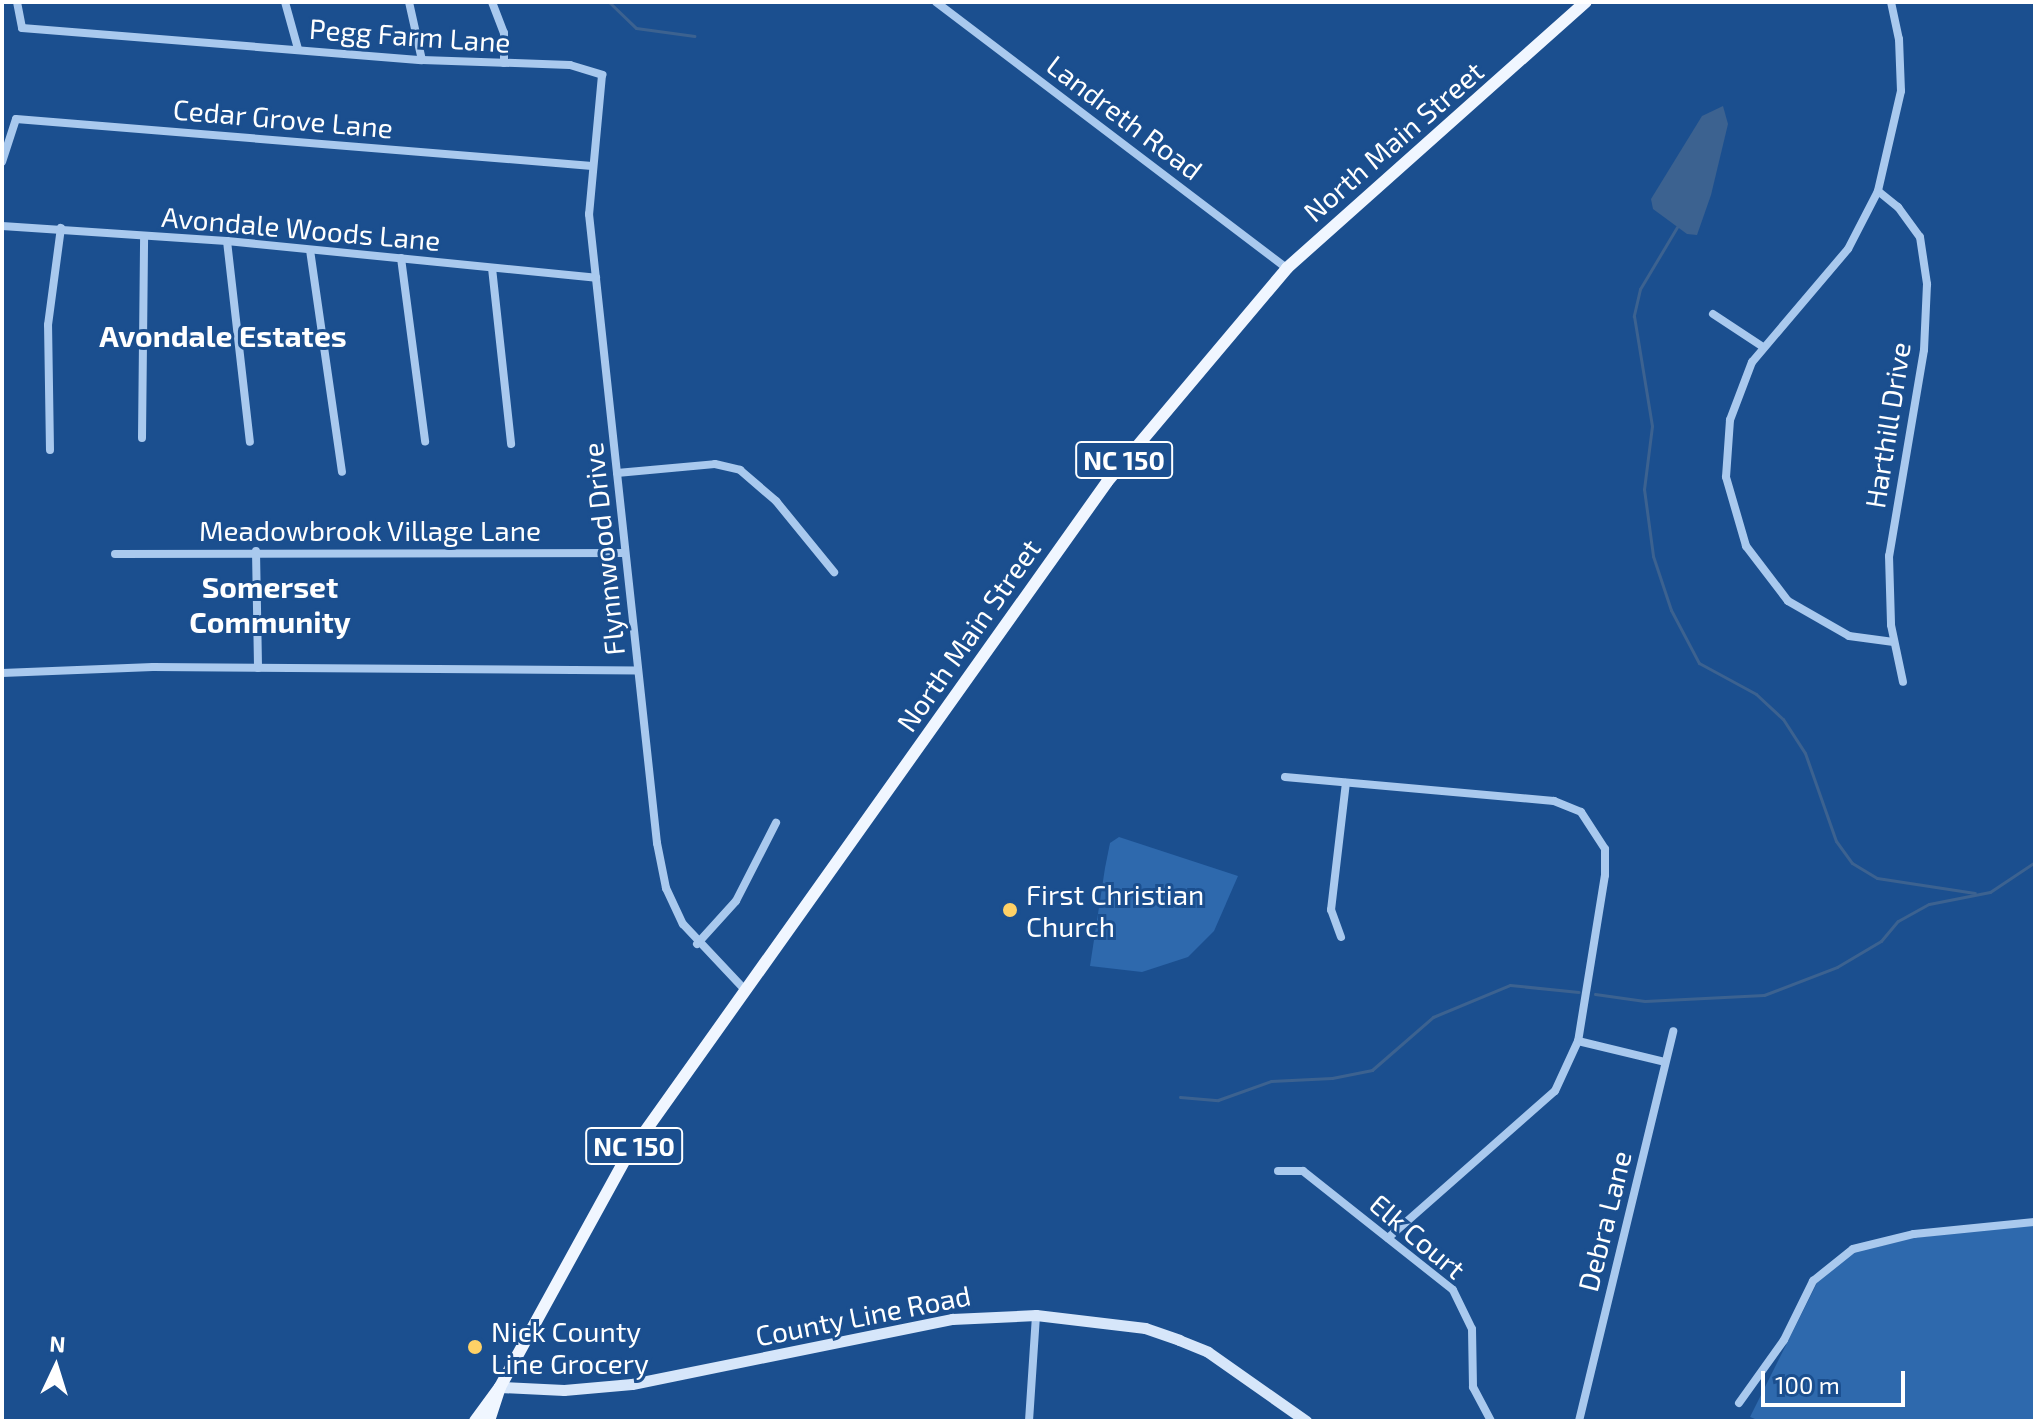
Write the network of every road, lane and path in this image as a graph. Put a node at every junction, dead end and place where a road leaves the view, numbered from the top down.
1 (17, 2) edge
2 (285, 2) edge
3 (409, 2) edge
4 (492, 2) edge
5 (936, 2) edge
6 (1586, 2) edge
7 (1891, 2) edge
8 (298, 49) junction
9 (422, 60) junction
10 (504, 63) junction
11 (602, 75) joint
12 (2, 162) edge
13 (592, 166) junction
14 (1878, 191) junction
15 (2, 226) edge
16 (61, 228) junction
17 (144, 237) junction
18 (227, 241) junction
19 (310, 250) junction
20 (401, 258) junction
21 (492, 268) junction
22 (1287, 268) junction
23 (596, 278) junction
24 (1713, 314) dead end
25 (1763, 347) junction
26 (142, 438) dead end
27 (425, 441) dead end
28 (250, 442) dead end
29 (511, 444) dead end
30 (50, 450) dead end
31 (342, 472) dead end
32 (617, 473) junction
33 (256, 551) junction
34 (624, 553) junction
35 (115, 554) dead end
36 (834, 572) dead end
37 (1894, 642) junction
38 (258, 668) junction
39 (638, 670) junction
40 (2, 673) edge
41 (1903, 682) dead end
42 (1285, 777) dead end
43 (1346, 783) junction
44 (776, 823) dead end
45 (1341, 937) dead end
46 (697, 944) junction
47 (745, 990) junction
48 (1673, 1031) dead end
49 (1578, 1041) junction
50 (1665, 1062) junction
51 (1278, 1171) dead end
52 (2035, 1222) edge
53 (1388, 1238) junction
54 (1036, 1315) junction
55 (500, 1387) junction
56 (1739, 1403) dead end
57 (475, 1421) edge
58 (489, 1421) edge
59 (1029, 1421) edge
60 (1306, 1421) edge
61 (1491, 1421) edge
62 (1579, 1421) edge

1 - 8 street, Pegg Farm Lane
2 - 8 street
3 - 9 street
4 - 10 street
5 - 22 street, Landreth Road
6 - 22 main road, North Main Street / NC 150
7 - 14 street
8 - 9 street, Pegg Farm Lane
9 - 10 street, Pegg Farm Lane
10 - 11 street, Pegg Farm Lane
11 - 13 street, Flynnwood Drive
12 - 13 street, Cedar Grove Lane
13 - 23 street, Flynnwood Drive
14 - 25 street
14 - 37 street, Harthill Drive
15 - 16 street, Avondale Woods Lane
16 - 17 street, Avondale Woods Lane
16 - 30 street
17 - 18 street, Avondale Woods Lane
17 - 26 street
18 - 19 street, Avondale Woods Lane
18 - 28 street
19 - 20 street, Avondale Woods Lane
19 - 31 street
20 - 21 street, Avondale Woods Lane
20 - 27 street
21 - 23 street, Avondale Woods Lane
21 - 29 street
22 - 47 main road, North Main Street / NC 150
23 - 32 street, Flynnwood Drive
24 - 25 street
25 - 37 street
32 - 34 street, Flynnwood Drive
32 - 36 street
33 - 34 street, Meadowbrook Village Lane
33 - 35 street, Meadowbrook Village Lane
33 - 38 street
34 - 39 street, Flynnwood Drive
37 - 41 street, Harthill Drive
38 - 39 street
38 - 40 street
39 - 46 street, Flynnwood Drive
42 - 43 street
43 - 45 street
43 - 49 street
44 - 46 street
46 - 47 street, Flynnwood Drive
47 - 55 main road, North Main Street / NC 150
48 - 50 street, Debra Lane
49 - 50 street
49 - 53 street
50 - 62 street, Debra Lane
51 - 53 street, Elk Court
52 - 56 street
53 - 61 street, Elk Court
54 - 55 street, County Line Road
54 - 59 street
54 - 60 street, County Line Road
55 - 57 main road, North Main Street / NC 150
55 - 58 main road, North Main Street / NC 150

